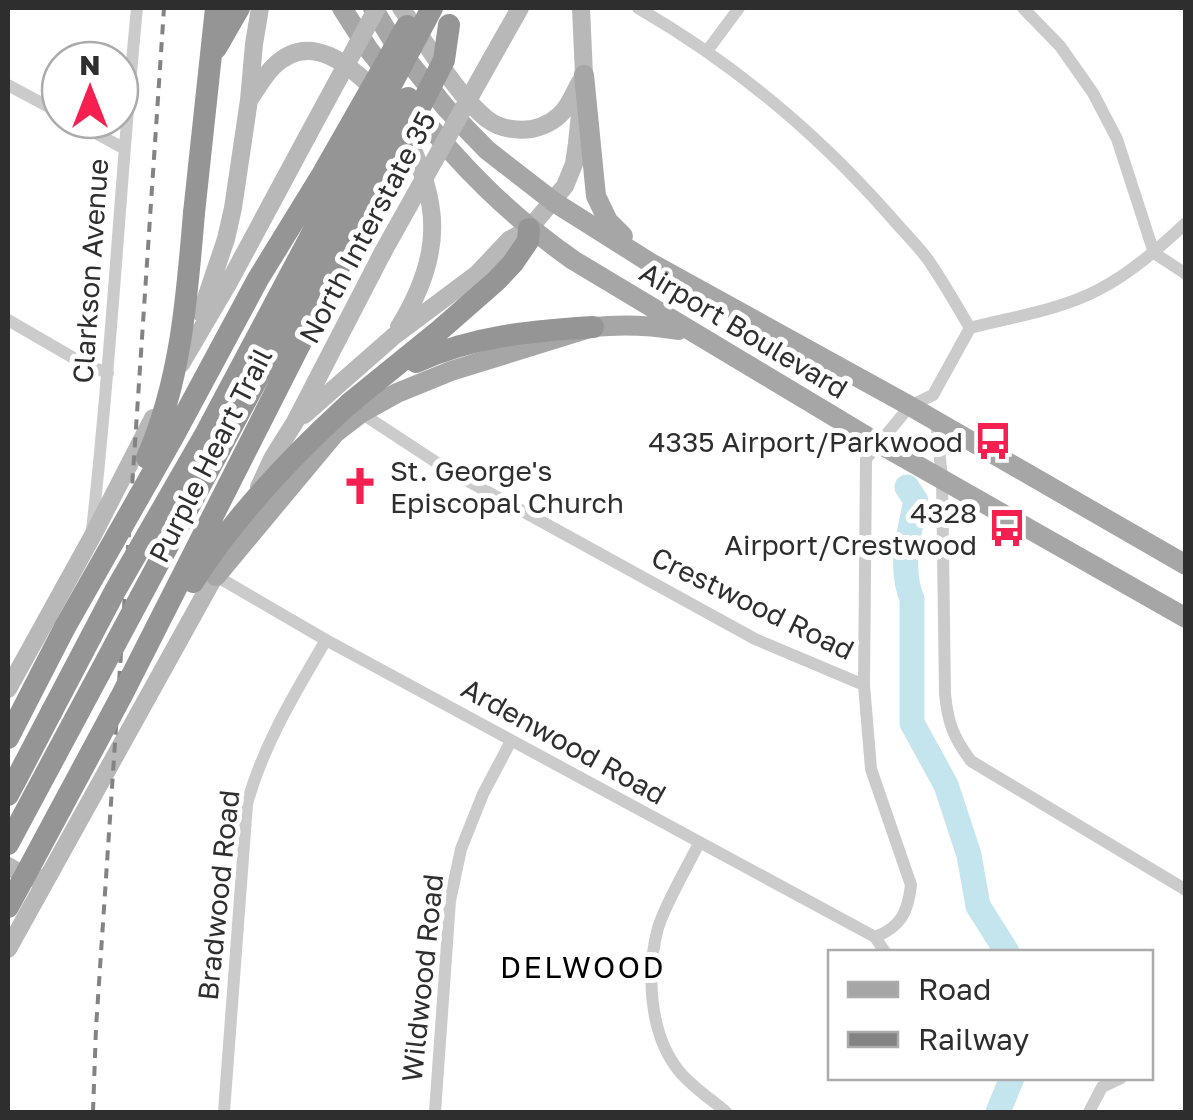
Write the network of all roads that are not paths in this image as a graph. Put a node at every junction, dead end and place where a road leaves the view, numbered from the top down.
1 (137, 8) edge
2 (216, 8) edge
3 (239, 8) edge
4 (260, 8) edge
5 (342, 8) edge
6 (375, 8) edge
7 (400, 8) edge
8 (423, 8) edge
9 (432, 8) edge
10 (520, 8) edge
11 (580, 8) edge
12 (638, 8) edge
13 (739, 8) edge
14 (1023, 8) edge
15 (454, 15) edge
16 (707, 50) junction
17 (211, 57) junction
18 (584, 75) junction
19 (8, 85) edge
20 (249, 100) junction
21 (40, 103) edge
22 (108, 140) edge
23 (123, 148) junction
24 (554, 202) junction
25 (1186, 223) edge
26 (529, 229) junction
27 (1154, 253) junction
28 (649, 262) junction
29 (1186, 274) edge
30 (8, 320) edge
31 (594, 327) junction
32 (970, 328) junction
33 (394, 336) junction
34 (190, 347) junction
35 (723, 350) junction
36 (108, 373) junction
37 (373, 385) junction
38 (910, 406) junction
39 (355, 408) junction
40 (936, 421) junction
41 (294, 424) junction
42 (878, 443) junction
43 (942, 478) junction
44 (92, 537) junction
45 (1186, 565) edge
46 (216, 576) junction
47 (1186, 618) edge
48 (65, 627) junction
49 (326, 640) junction
50 (864, 686) junction
51 (8, 690) edge
52 (122, 695) junction
53 (8, 738) edge
54 (512, 741) junction
55 (8, 796) edge
56 (89, 803) junction
57 (8, 831) edge
58 (699, 843) junction
59 (8, 844) edge
60 (8, 866) edge
61 (51, 872) junction
62 (1186, 890) edge
63 (8, 893) edge
64 (8, 907) edge
65 (875, 937) junction
66 (9, 946) edge
67 (883, 950) edge
68 (1101, 1082) edge
69 (224, 1112) edge
70 (434, 1112) edge
71 (726, 1112) edge
72 (1090, 1112) edge

1 - 23 street, Clarkson Avenue
2 - 17 highway
3 - 17 highway
4 - 20 main road
5 - 26 main road, Airport Boulevard
6 - 24 main road, Airport Boulevard
6 - 34 main road, bridge
7 - 18 main road
8 - 48 highway, Purple Heart Trail, bridge
9 - 55 highway, Purple Heart Trail, bridge
10 - 41 main road, North Interstate 35, bridge
11 - 18 main road
12 - 16 street
13 - 16 street
14 - 27 street
15 - 52 highway, Purple Heart Trail, bridge
15 - 59 highway, Purple Heart Trail, bridge
16 - 32 street
17 - 48 highway, bridge
18 - 24 main road
18 - 28 main road
19 - 21 street
20 - 33 main road
20 - 34 main road
22 - 23 street
23 - 36 street, Clarkson Avenue
24 - 26 main road
24 - 28 main road, Airport Boulevard
25 - 27 street
26 - 33 main road
26 - 35 main road, Airport Boulevard
26 - 37 highway
27 - 29 street
27 - 32 street
28 - 38 main road, Airport Boulevard
30 - 36 street
31 - 35 main road
31 - 37 highway
31 - 39 main road
32 - 38 street
33 - 41 main road
34 - 44 main road
35 - 42 main road, Airport Boulevard
36 - 44 street, Clarkson Avenue
37 - 39 highway
38 - 40 main road, Airport Boulevard
38 - 42 street
39 - 46 main road
39 - 50 street, Crestwood Road
39 - 52 highway, bridge
40 - 43 street
40 - 45 main road, Airport Boulevard
41 - 46 main road, North Interstate 35
42 - 43 main road, Airport Boulevard
42 - 50 street
43 - 47 main road, Airport Boulevard
43 - 62 street
44 - 51 main road
46 - 49 street, Ardenwood Road
46 - 56 main road, North Interstate 35
48 - 53 highway, Purple Heart Trail
49 - 54 street, Ardenwood Road
49 - 69 street, Bradwood Road
50 - 65 street
52 - 64 highway, Purple Heart Trail, bridge
54 - 58 street, Ardenwood Road
54 - 70 street, Wildwood Road
55 - 56 main road
56 - 61 main road, North Interstate 35
57 - 61 main road
58 - 65 street, Ardenwood Road
58 - 71 street
60 - 61 main road
61 - 66 main road, North Interstate 35
63 - 66 main road
65 - 67 street
68 - 72 street

